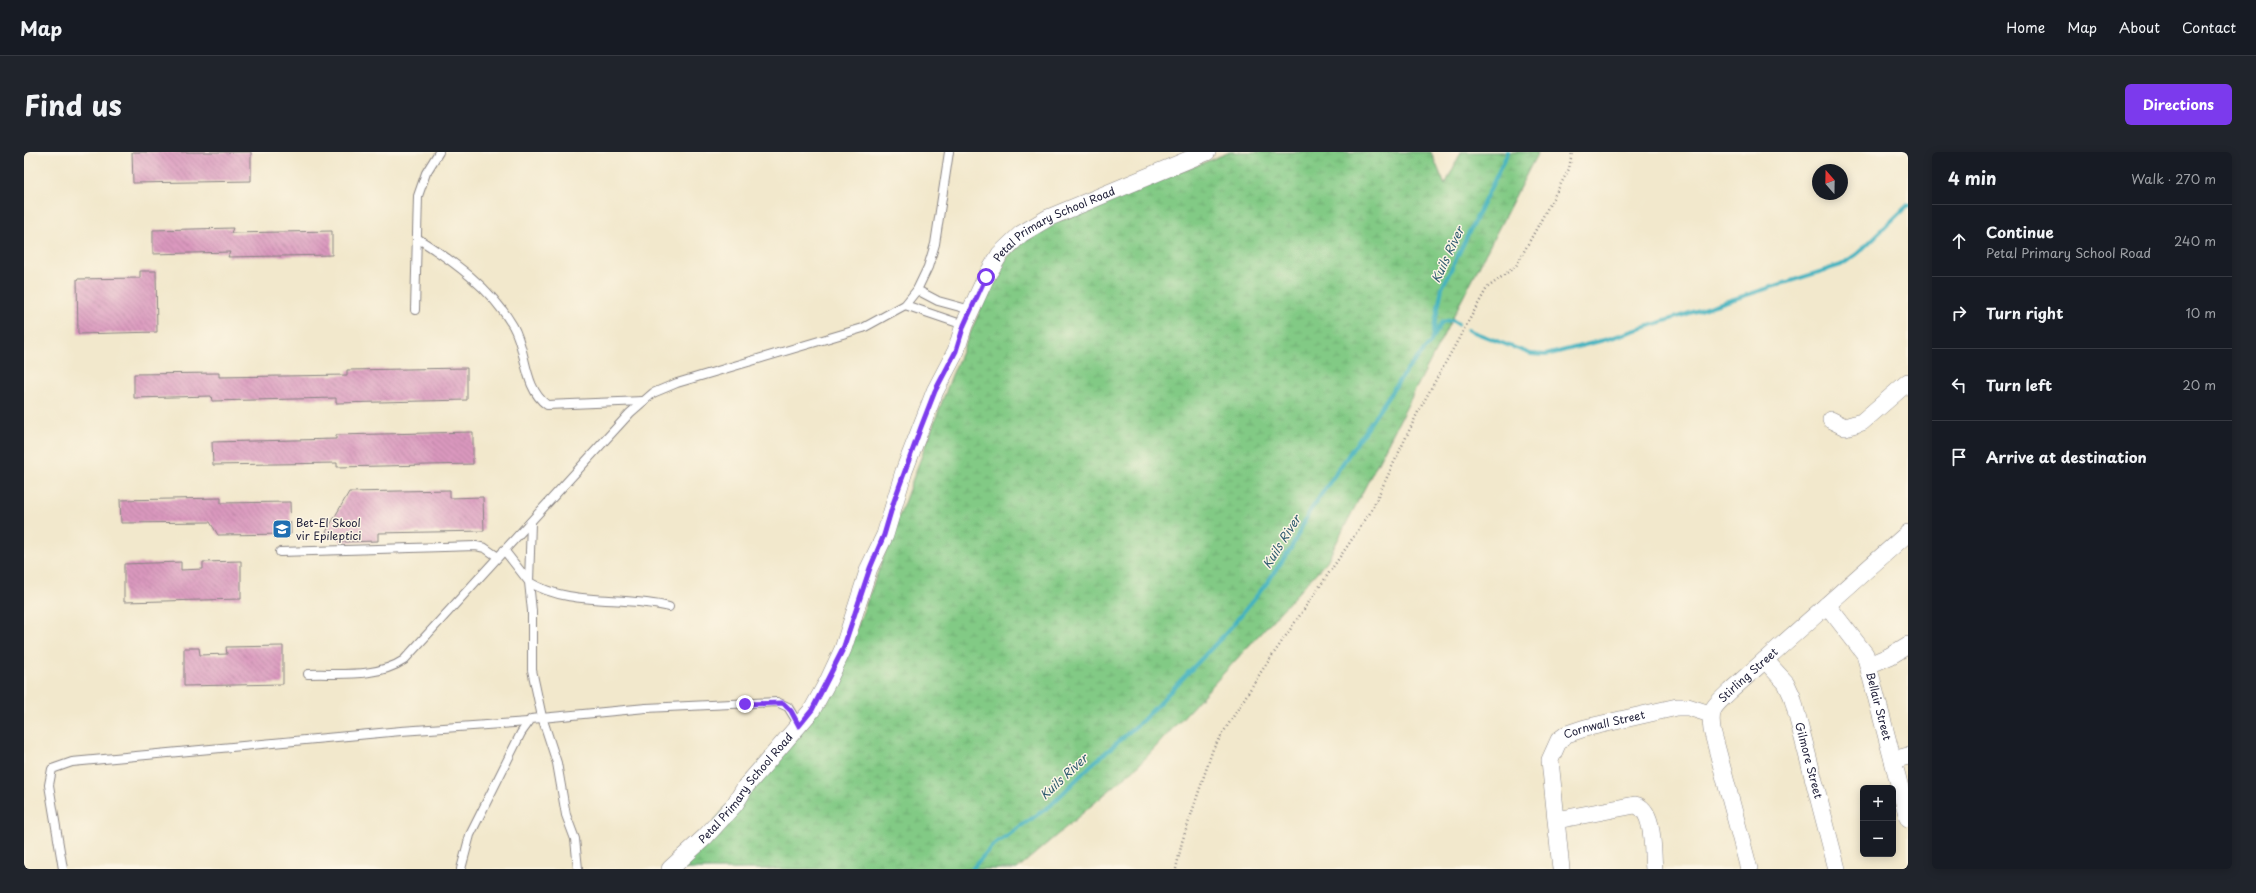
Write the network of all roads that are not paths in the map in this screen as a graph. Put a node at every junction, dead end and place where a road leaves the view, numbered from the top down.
1 (439, 152) edge
2 (949, 152) edge
3 (1207, 152) edge
4 (417, 238) junction
5 (917, 290) junction
6 (905, 305) junction
7 (415, 310) dead end
8 (967, 318) junction
9 (1908, 382) edge
10 (643, 401) junction
11 (1831, 420) dead end
12 (530, 522) junction
13 (1908, 533) edge
14 (504, 550) junction
15 (280, 552) dead end
16 (498, 557) junction
17 (529, 582) junction
18 (1827, 605) junction
19 (669, 607) dead end
20 (1908, 645) edge
21 (1765, 660) junction
22 (1869, 665) junction
23 (308, 674) dead end
24 (1710, 714) junction
25 (542, 717) junction
26 (528, 722) junction
27 (799, 726) junction
28 (1900, 758) edge
29 (1908, 818) edge
30 (1558, 820) junction
31 (63, 869) edge
32 (461, 869) edge
33 (578, 869) edge
34 (670, 869) edge
35 (1561, 869) edge
36 (1654, 869) edge
37 (1749, 869) edge
38 (1837, 869) edge

1 - 4 lane
2 - 5 lane
3 - 8 street, Petal Primary School Road
4 - 7 lane
4 - 10 lane
5 - 6 lane
5 - 8 lane
6 - 8 lane
6 - 10 lane
8 - 27 street, Petal Primary School Road
9 - 11 street
10 - 12 lane
12 - 14 lane
12 - 17 lane
13 - 18 street, Stirling Street
14 - 16 lane
14 - 17 lane
15 - 16 lane
16 - 23 lane
17 - 19 lane
17 - 25 lane
18 - 21 street, Stirling Street
18 - 22 street, Bellair Street
20 - 22 street
21 - 24 street, Stirling Street
21 - 38 street, Gilmore Street
22 - 28 street, Bellair Street
24 - 30 street, Cornwall Street
24 - 37 street, Stirling Street
25 - 26 lane
25 - 27 lane
25 - 33 lane
26 - 31 lane
26 - 32 lane
27 - 34 street, Petal Primary School Road
28 - 29 street, Bellair Street
30 - 35 street, Cornwall Street
30 - 36 street

